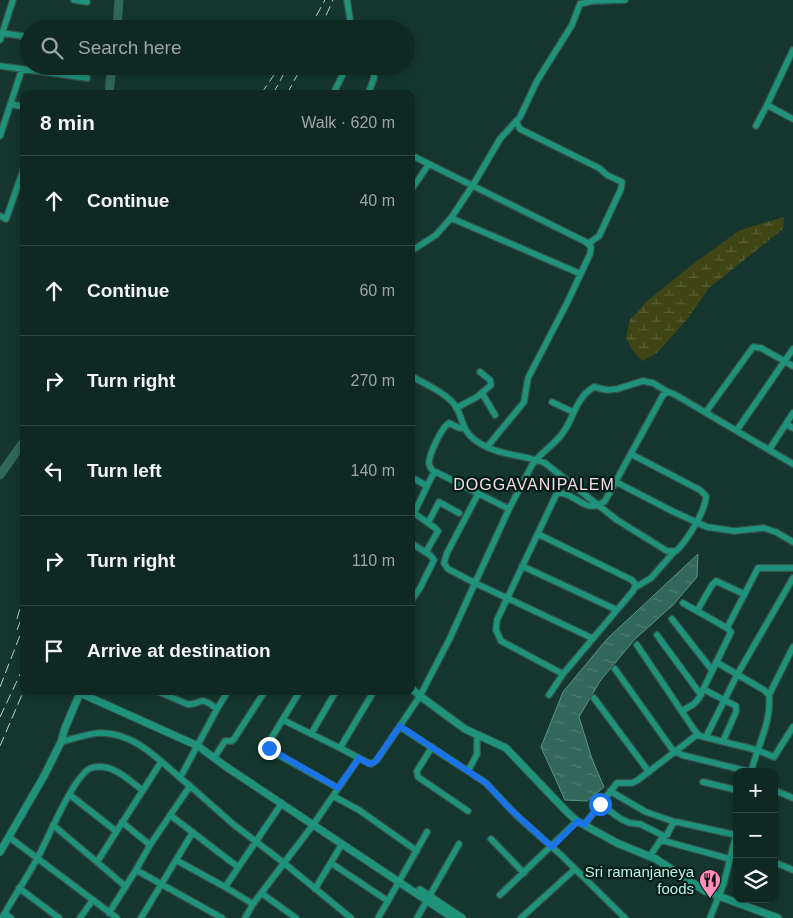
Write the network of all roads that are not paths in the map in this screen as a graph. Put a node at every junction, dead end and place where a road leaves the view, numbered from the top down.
1 (13, 0) edge
2 (74, 0) edge
3 (347, 0) edge
4 (625, 0) edge
5 (87, 2) dead end
6 (350, 20) edge
7 (2, 32) junction
8 (20, 35) edge
9 (0, 40) edge
10 (793, 50) edge
11 (0, 66) edge
12 (20, 69) edge
13 (20, 75) edge
14 (65, 75) edge
15 (342, 75) edge
16 (374, 75) edge
17 (87, 78) dead end
18 (335, 90) edge
19 (370, 90) edge
20 (11, 104) junction
21 (768, 105) junction
22 (20, 106) edge
23 (793, 119) edge
24 (516, 121) junction
25 (756, 126) dead end
26 (0, 136) edge
27 (415, 157) edge
28 (429, 164) junction
29 (20, 179) edge
30 (415, 184) edge
31 (473, 186) junction
32 (0, 216) edge
33 (451, 218) junction
34 (589, 243) junction
35 (415, 248) edge
36 (581, 274) junction
37 (793, 348) edge
38 (785, 362) junction
39 (793, 366) edge
40 (480, 372) dead end
41 (415, 378) edge
42 (668, 392) junction
43 (482, 393) junction
44 (552, 402) dead end
45 (456, 408) junction
46 (573, 412) junction
47 (706, 412) junction
48 (793, 413) edge
49 (495, 414) dead end
50 (786, 424) junction
51 (464, 428) junction
52 (793, 428) edge
53 (737, 430) junction
54 (488, 447) junction
55 (769, 450) junction
56 (631, 454) junction
57 (536, 459) junction
58 (793, 464) edge
59 (435, 473) junction
60 (415, 479) edge
61 (616, 482) junction
62 (427, 486) junction
63 (478, 494) junction
64 (597, 506) junction
65 (415, 508) edge
66 (509, 509) junction
67 (415, 513) edge
68 (459, 513) dead end
69 (696, 522) junction
70 (428, 523) junction
71 (538, 534) junction
72 (793, 542) edge
73 (415, 545) edge
74 (426, 552) junction
75 (674, 552) junction
76 (522, 566) junction
77 (793, 568) edge
78 (793, 578) edge
79 (475, 582) junction
80 (636, 587) junction
81 (415, 594) edge
82 (744, 594) junction
83 (507, 597) junction
84 (683, 603) dead end
85 (617, 610) junction
86 (697, 611) junction
87 (672, 619) dead end
88 (727, 628) junction
89 (657, 635) dead end
90 (592, 638) junction
91 (637, 645) dead end
92 (793, 647) edge
93 (716, 662) junction
94 (615, 669) dead end
95 (712, 670) junction
96 (563, 674) junction
97 (737, 675) junction
98 (415, 692) edge
99 (702, 692) junction
100 (80, 695) edge
101 (88, 695) edge
102 (166, 695) edge
103 (226, 695) edge
104 (262, 695) edge
105 (298, 695) edge
106 (334, 695) edge
107 (372, 695) edge
108 (548, 695) dead end
109 (769, 695) junction
110 (420, 696) junction
111 (594, 698) dead end
112 (724, 699) junction
113 (217, 709) junction
114 (682, 711) junction
115 (283, 720) junction
116 (400, 726) junction
117 (793, 727) edge
118 (311, 734) junction
119 (698, 734) junction
120 (477, 735) junction
121 (706, 737) junction
122 (723, 741) junction
123 (61, 742) junction
124 (198, 746) junction
125 (340, 748) junction
126 (432, 748) junction
127 (757, 750) junction
128 (675, 752) junction
129 (216, 755) junction
130 (359, 758) junction
131 (161, 762) junction
132 (468, 771) junction
133 (649, 772) junction
134 (180, 778) junction
135 (703, 782) dead end
136 (190, 786) junction
137 (338, 788) junction
138 (733, 789) edge
139 (142, 790) junction
140 (610, 791) junction
141 (778, 792) edge
142 (70, 794) junction
143 (333, 796) junction
144 (793, 798) edge
145 (282, 803) junction
146 (600, 804) junction
147 (468, 811) dead end
148 (170, 815) junction
149 (122, 822) junction
150 (675, 822) junction
151 (314, 823) junction
152 (581, 823) junction
153 (53, 824) junction
154 (116, 831) junction
155 (193, 832) junction
156 (427, 832) dead end
157 (733, 832) edge
158 (9, 837) junction
159 (662, 838) junction
160 (491, 839) dead end
161 (256, 842) junction
162 (342, 844) junction
163 (459, 844) dead end
164 (150, 845) junction
165 (552, 847) junction
166 (733, 850) edge
167 (417, 851) junction
168 (0, 852) edge
169 (650, 856) junction
170 (37, 858) junction
171 (730, 859) junction
172 (176, 860) junction
173 (97, 862) junction
174 (284, 863) junction
175 (331, 863) junction
176 (778, 864) edge
177 (238, 867) junction
178 (575, 869) junction
179 (136, 870) junction
180 (793, 870) edge
181 (524, 873) junction
182 (400, 880) junction
183 (161, 884) junction
184 (125, 886) junction
185 (225, 887) junction
186 (19, 888) junction
187 (315, 889) junction
188 (261, 893) junction
189 (500, 895) dead end
190 (719, 897) junction
191 (429, 899) junction
192 (92, 901) junction
193 (388, 901) junction
194 (253, 904) junction
195 (109, 913) junction
196 (3, 916) edge
197 (11, 918) edge
198 (59, 918) edge
199 (80, 918) edge
200 (117, 918) edge
201 (141, 918) edge
202 (222, 918) edge
203 (245, 918) edge
204 (296, 918) edge
205 (351, 918) edge
206 (378, 918) edge
207 (418, 918) edge
208 (453, 918) edge
209 (462, 918) edge
210 (521, 918) edge
211 (625, 918) edge
212 (710, 918) edge
213 (778, 918) edge

1 - 7 street
2 - 5 street
3 - 6 street
4 - 24 street
7 - 8 street
7 - 9 street
10 - 21 street
11 - 12 street
13 - 20 street
14 - 17 street
15 - 18 street
16 - 19 street
20 - 22 street
20 - 26 street
21 - 23 street
21 - 25 street
24 - 31 street
24 - 34 street
27 - 28 street
28 - 30 street
28 - 31 street
29 - 32 street
31 - 33 street
31 - 34 street
33 - 35 street
33 - 36 street
34 - 36 street
36 - 54 street
37 - 38 street
38 - 39 street
38 - 47 street
38 - 53 street
40 - 43 street
41 - 45 street
42 - 46 street
42 - 47 street
42 - 56 street
43 - 45 street
43 - 49 street
44 - 46 street
45 - 51 street
46 - 57 street
47 - 53 street
48 - 50 street
50 - 52 street
50 - 55 street
51 - 54 street
51 - 59 street
53 - 55 street
54 - 57 street
55 - 58 street
56 - 61 street
56 - 69 street
57 - 64 street
57 - 66 street
59 - 62 street
59 - 63 street
60 - 62 street
61 - 64 street
61 - 69 street
62 - 65 street
63 - 66 street
63 - 79 street
64 - 71 street
64 - 75 street
66 - 79 street
67 - 70 street
68 - 70 street
69 - 72 street
69 - 75 street
70 - 74 street
71 - 76 street
71 - 80 street
73 - 74 street
74 - 81 street
75 - 80 street
76 - 83 street
76 - 85 street
77 - 82 street
78 - 97 street
79 - 83 street
79 - 110 street
80 - 85 street
82 - 86 street
82 - 88 street
83 - 90 street
83 - 96 street
84 - 86 street
85 - 90 street
86 - 88 street
87 - 95 street
88 - 93 street
89 - 99 street
90 - 96 street
91 - 114 street
92 - 109 street
93 - 95 street
93 - 97 street
94 - 128 street
95 - 99 street
96 - 108 street
97 - 109 street
97 - 112 street
98 - 110 street
99 - 112 street
99 - 114 street
100 - 123 street
101 - 124 street
102 - 113 street
103 - 113 street
104 - 129 street
105 - 115 street
106 - 118 street
107 - 125 street
109 - 127 street
110 - 116 street
110 - 120 street
111 - 133 street
112 - 121 street
112 - 122 street
113 - 124 street
114 - 119 street
115 - 118 street
115 - 137 street
116 - 126 street
116 - 130 street
117 - 127 street
118 - 125 street
119 - 121 street
119 - 128 street
120 - 132 street
120 - 152 street
121 - 122 street
122 - 127 street
123 - 131 street
123 - 158 street
124 - 129 street
124 - 134 street
124 - 145 street
125 - 130 street
126 - 132 street
126 - 147 street
127 - 128 street
128 - 133 street
129 - 151 street
130 - 137 street
131 - 134 street
131 - 139 street
132 - 165 street
133 - 140 street
134 - 136 street
135 - 138 street
136 - 148 street
136 - 161 street
137 - 143 street
139 - 142 street
139 - 149 street
140 - 146 street
140 - 150 street
141 - 144 street
142 - 153 street
142 - 154 street
143 - 151 street
143 - 167 street
145 - 151 street
145 - 161 street
146 - 152 street
146 - 159 street
148 - 155 street
148 - 164 street
149 - 154 street
149 - 164 street
150 - 157 street
150 - 159 street
151 - 162 street
151 - 174 street
151 - 182 street
152 - 165 street
152 - 169 street
153 - 170 street
153 - 173 street
154 - 173 street
155 - 172 street
155 - 177 street
156 - 167 street
158 - 168 street
158 - 170 street
159 - 169 street
159 - 171 street
160 - 181 street
161 - 174 street
161 - 177 street
162 - 175 street
162 - 182 street
163 - 191 street
164 - 179 street
165 - 178 street
165 - 181 street
166 - 171 street
167 - 182 street
169 - 190 street
170 - 186 street
170 - 192 street
171 - 190 street
172 - 183 street
172 - 185 street
173 - 184 street
174 - 187 street
174 - 188 street
175 - 187 street
175 - 193 street
176 - 180 street
177 - 185 street
178 - 210 street
178 - 211 street
179 - 183 street
179 - 184 street
181 - 189 street
182 - 191 street
182 - 193 street
183 - 201 street
183 - 202 street
184 - 195 street
185 - 194 street
186 - 196 street
186 - 198 street
187 - 205 street
188 - 194 street
188 - 204 street
190 - 212 street
190 - 213 street
191 - 207 street
191 - 208 street
191 - 209 street
192 - 195 street
192 - 199 street
193 - 206 street
194 - 203 street
195 - 200 street
196 - 197 street

